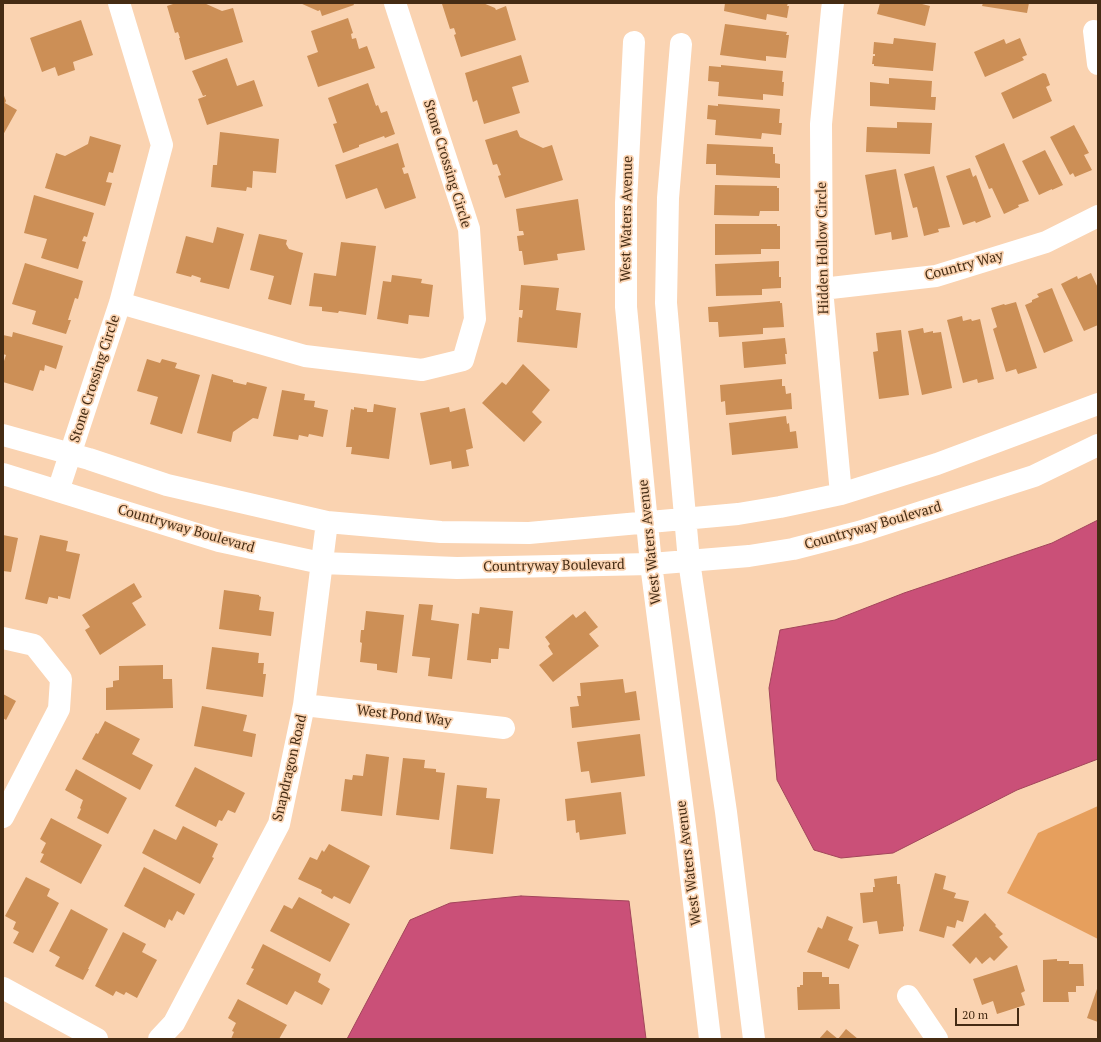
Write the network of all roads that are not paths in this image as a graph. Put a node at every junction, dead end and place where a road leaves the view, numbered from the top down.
1 (118, 3) edge
2 (395, 3) edge
3 (833, 3) edge
4 (1094, 32) dead end
5 (634, 42) dead end
6 (681, 44) dead end
7 (1098, 64) edge
8 (1098, 216) edge
9 (822, 289) junction
10 (120, 303) junction
11 (1098, 404) edge
12 (3, 435) edge
13 (1098, 445) edge
14 (70, 454) junction
15 (3, 474) edge
16 (58, 491) junction
17 (841, 494) junction
18 (685, 519) junction
19 (327, 522) junction
20 (647, 523) junction
21 (689, 561) junction
22 (321, 563) junction
23 (651, 564) junction
24 (3, 638) edge
25 (304, 705) junction
26 (504, 728) dead end
27 (3, 817) edge
28 (3, 988) edge
29 (908, 996) dead end
30 (97, 1039) edge
31 (159, 1039) edge
32 (710, 1039) edge
33 (754, 1039) edge
34 (937, 1039) edge

1 - 10 street, Stone Crossing Circle
2 - 10 street, Stone Crossing Circle
3 - 9 street, Hidden Hollow Circle
4 - 7 street
5 - 20 street, West Waters Avenue
6 - 18 street
8 - 9 street, Country Way
9 - 17 street, Hidden Hollow Circle
10 - 14 street, Stone Crossing Circle
11 - 17 street
12 - 14 street
13 - 21 street, Countryway Boulevard
14 - 16 street, Stone Crossing Circle
14 - 19 street
15 - 16 street, Countryway Boulevard
16 - 22 street, Countryway Boulevard
17 - 18 street
18 - 20 street
18 - 21 street
19 - 20 street
19 - 22 street, Snapdragon Road
20 - 23 street, West Waters Avenue
21 - 23 street, Countryway Boulevard
21 - 33 street
22 - 23 street, Countryway Boulevard
22 - 25 street, Snapdragon Road
23 - 32 street, West Waters Avenue
24 - 27 street
25 - 26 street, West Pond Way
25 - 31 street, Snapdragon Road
28 - 30 street
29 - 34 street

